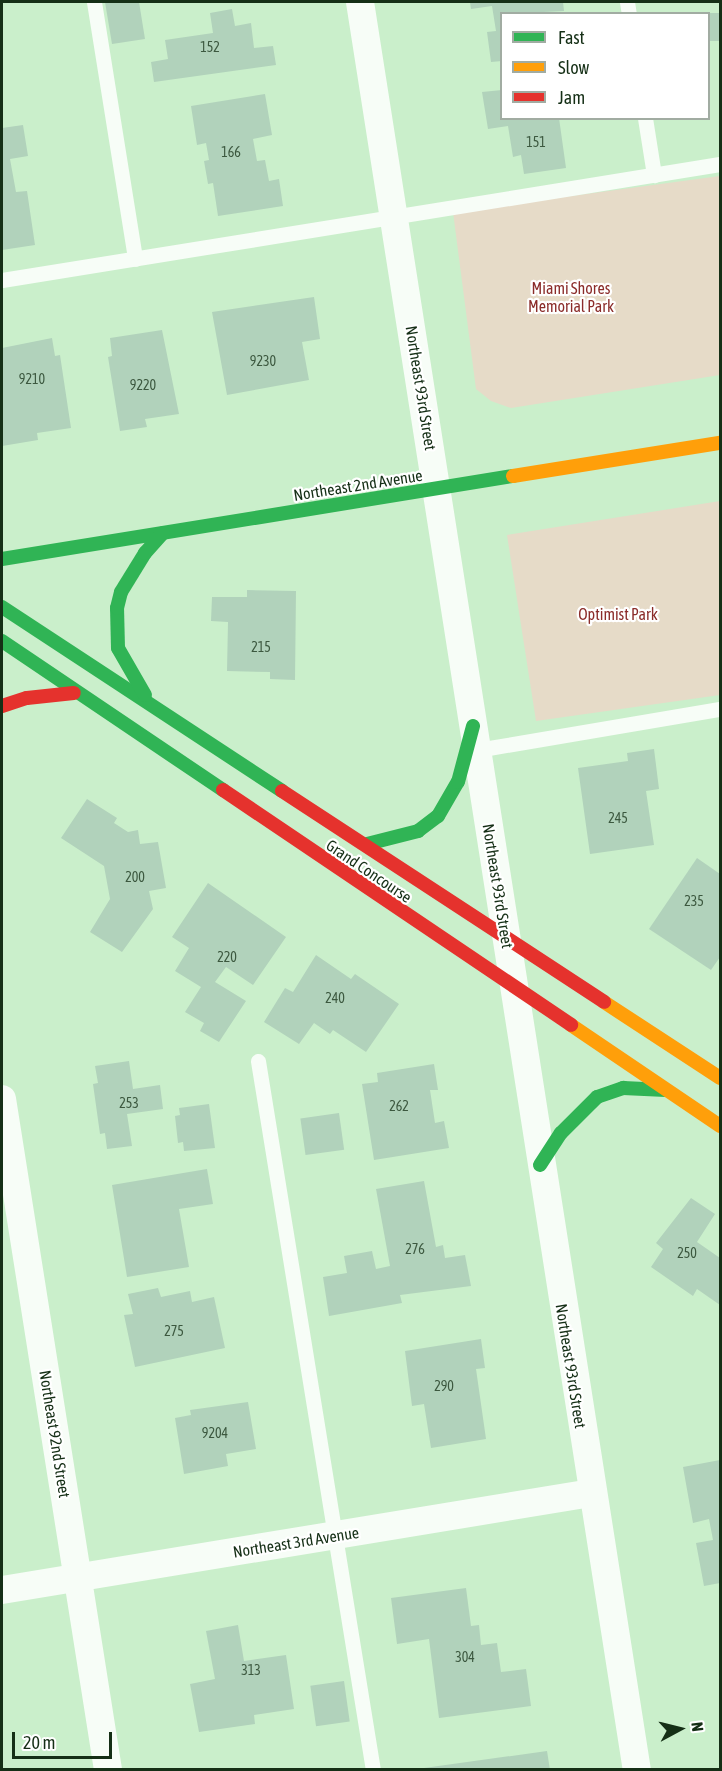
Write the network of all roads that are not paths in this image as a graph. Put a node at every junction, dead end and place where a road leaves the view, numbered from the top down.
1 (94, 2) edge
2 (360, 2) edge
3 (645, 120) edge
4 (720, 164) edge
5 (654, 175) junction
6 (394, 217) junction
7 (135, 259) junction
8 (2, 280) edge
9 (720, 443) edge
10 (437, 489) junction
11 (163, 533) junction
12 (2, 559) edge
13 (2, 607) edge
14 (2, 641) edge
15 (74, 693) junction
16 (149, 702) junction
17 (2, 706) edge
18 (720, 709) edge
19 (475, 738) junction
20 (367, 844) junction
21 (506, 936) junction
22 (514, 987) junction
23 (258, 1061) dead end
24 (720, 1078) edge
25 (666, 1090) junction
26 (2, 1099) edge
27 (720, 1126) edge
28 (540, 1165) junction
29 (591, 1493) junction
30 (336, 1535) junction
31 (79, 1578) junction
32 (2, 1590) edge
33 (108, 1770) edge
34 (373, 1770) edge
35 (637, 1770) edge

1 - 7 lane
2 - 6 street, Northeast 93rd Street
3 - 5 lane
4 - 5 lane
5 - 6 lane
6 - 7 lane
6 - 10 street, Northeast 93rd Street
7 - 8 lane
9 - 10 street, Northeast 2nd Avenue
10 - 11 street, Northeast 2nd Avenue
10 - 19 street, Northeast 93rd Street
11 - 12 street, Northeast 2nd Avenue
11 - 16 street
13 - 16 street, Grand Concourse
14 - 15 street, Grand Concourse
15 - 17 street
15 - 22 street, Grand Concourse
16 - 20 street, Grand Concourse
18 - 19 lane
19 - 20 street
19 - 21 street, Northeast 93rd Street
20 - 21 street, Grand Concourse
21 - 22 street, Northeast 93rd Street
21 - 24 street, Grand Concourse
22 - 25 street, Grand Concourse
22 - 28 street, Northeast 93rd Street
23 - 30 lane
25 - 27 street, Grand Concourse
25 - 28 street
26 - 31 street, Northeast 92nd Street
28 - 29 street, Northeast 93rd Street
29 - 30 street, Northeast 3rd Avenue
29 - 35 street, Northeast 93rd Street
30 - 31 street, Northeast 3rd Avenue
30 - 34 lane
31 - 32 street, Northeast 3rd Avenue
31 - 33 street, Northeast 92nd Street

